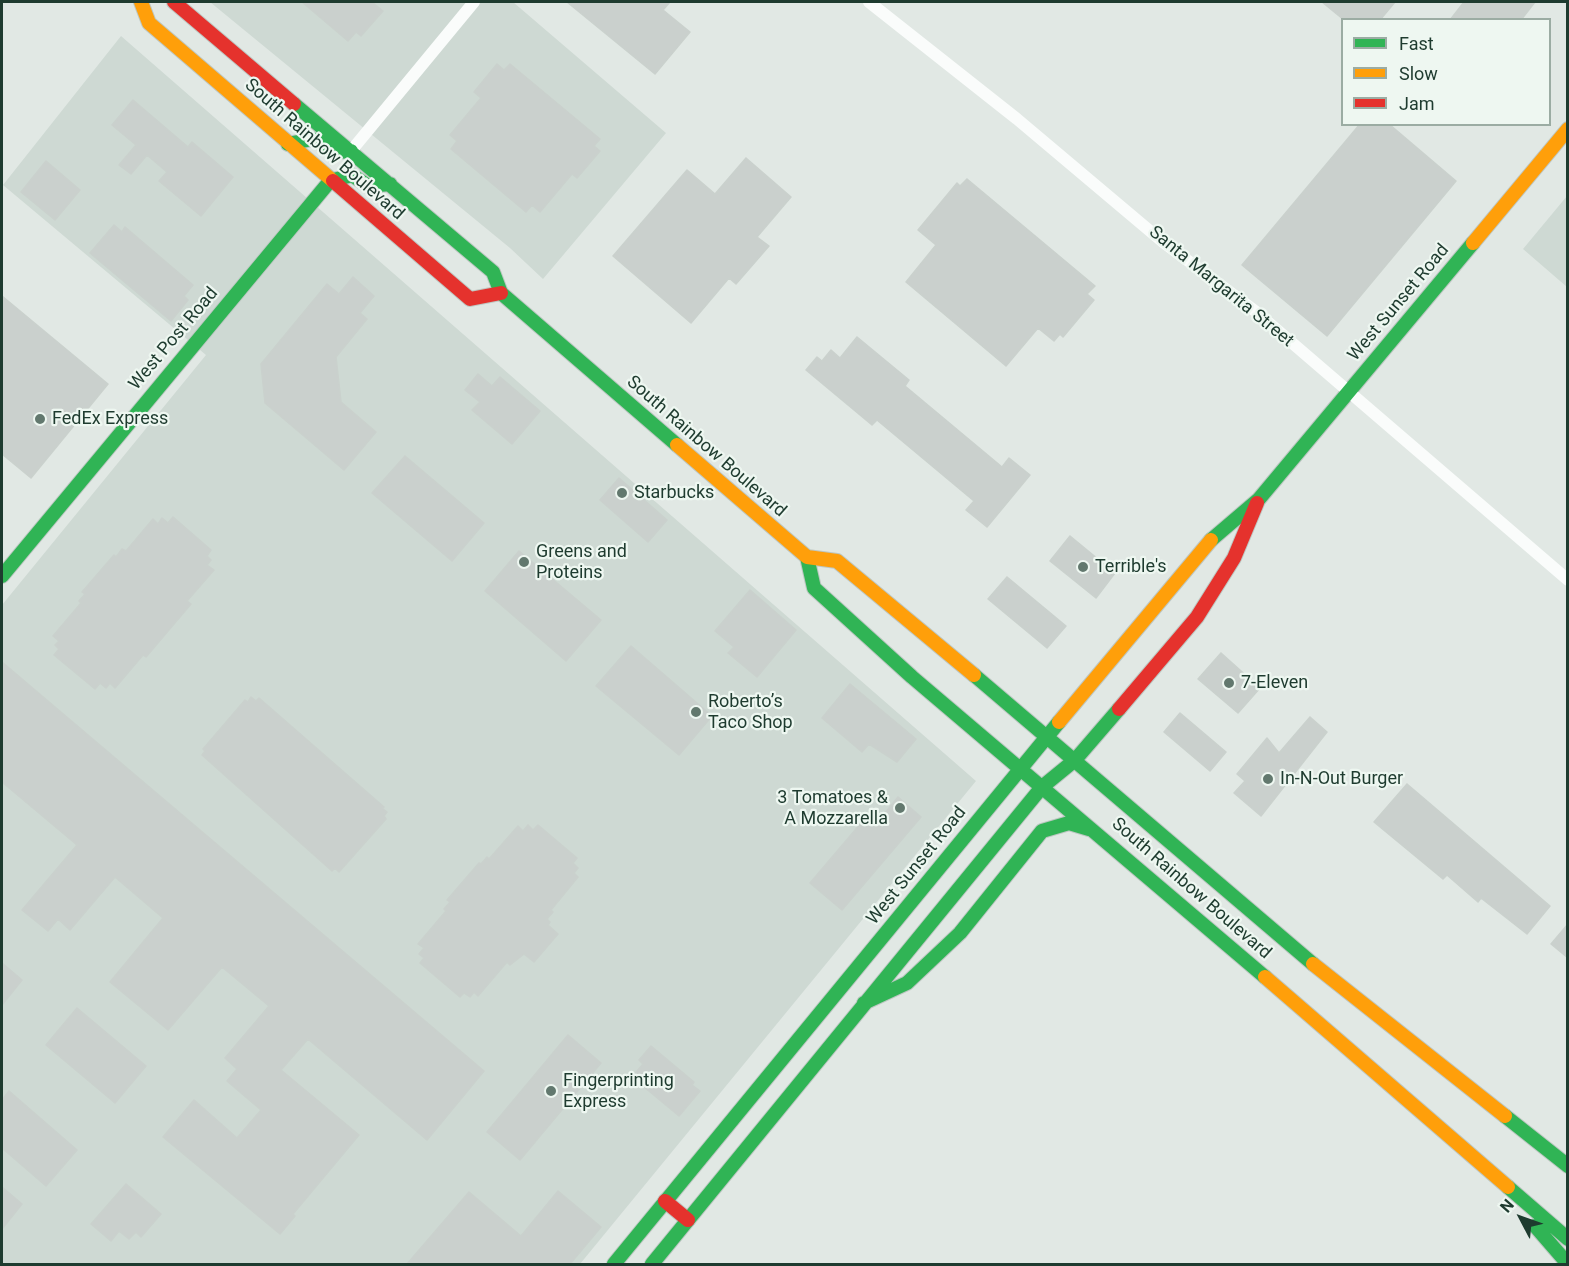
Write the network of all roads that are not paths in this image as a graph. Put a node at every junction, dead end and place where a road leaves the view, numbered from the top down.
1 (141, 2) edge
2 (174, 2) edge
3 (474, 2) edge
4 (868, 2) edge
5 (1568, 129) edge
6 (288, 144) junction
7 (351, 151) junction
8 (330, 181) junction
9 (390, 184) junction
10 (501, 293) junction
11 (1348, 391) junction
12 (1259, 500) junction
13 (807, 557) junction
14 (2, 576) edge
15 (1568, 580) edge
16 (1047, 736) junction
17 (1075, 760) junction
18 (1020, 768) junction
19 (1042, 787) junction
20 (1095, 830) junction
21 (843, 985) junction
22 (864, 1003) junction
23 (1422, 1111) junction
24 (1568, 1166) edge
25 (665, 1201) junction
26 (688, 1220) junction
27 (1568, 1239) edge
28 (614, 1264) edge
29 (652, 1264) edge
30 (1568, 1264) edge

1 - 6 main road, South Rainbow Boulevard
2 - 7 main road, South Rainbow Boulevard
3 - 7 street
4 - 11 street, Santa Margarita Street
5 - 11 main road, West Sunset Road
6 - 7 main road
6 - 8 main road, South Rainbow Boulevard
7 - 9 main road, South Rainbow Boulevard
8 - 9 main road
8 - 10 main road, South Rainbow Boulevard
8 - 14 main road, West Post Road
9 - 10 main road, South Rainbow Boulevard
10 - 13 main road, South Rainbow Boulevard
11 - 12 main road, West Sunset Road
11 - 15 street, Santa Margarita Street
12 - 16 main road, West Sunset Road
12 - 17 main road, West Sunset Road
13 - 16 main road, South Rainbow Boulevard
13 - 18 main road, South Rainbow Boulevard
16 - 17 main road, South Rainbow Boulevard
16 - 18 main road, West Sunset Road
17 - 19 main road, West Sunset Road
17 - 24 main road, South Rainbow Boulevard
18 - 19 main road, South Rainbow Boulevard
18 - 21 main road, West Sunset Road
19 - 20 main road, South Rainbow Boulevard
19 - 22 main road, West Sunset Road
20 - 22 main road
20 - 23 main road, South Rainbow Boulevard
21 - 22 main road
21 - 25 main road, West Sunset Road
22 - 26 main road, West Sunset Road
23 - 27 main road, South Rainbow Boulevard
23 - 30 main road
25 - 26 main road
25 - 28 main road, West Sunset Road
26 - 29 main road, West Sunset Road

